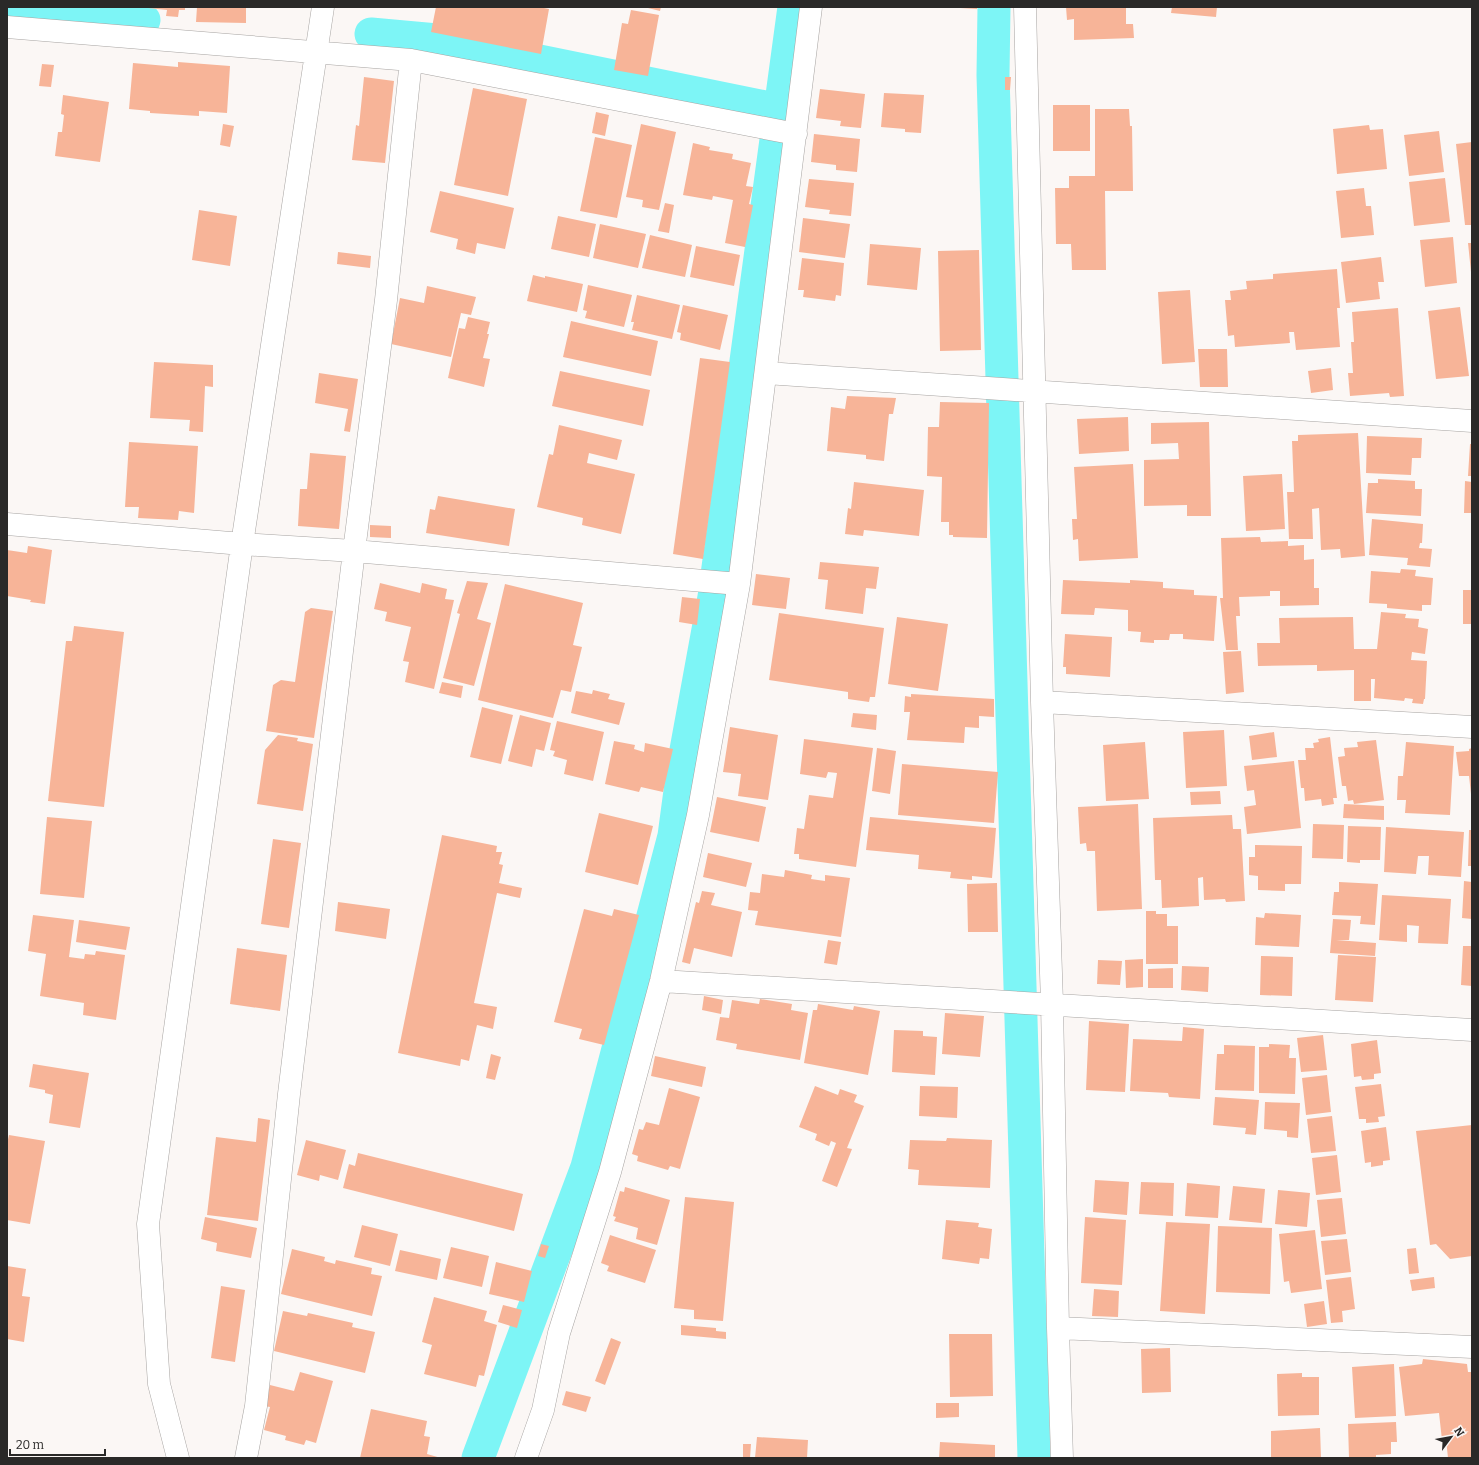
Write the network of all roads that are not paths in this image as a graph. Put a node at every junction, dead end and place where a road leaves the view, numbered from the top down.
1 (323, 7) edge
2 (811, 7) edge
3 (1025, 7) edge
4 (7, 27) edge
5 (316, 52) junction
6 (412, 60) junction
7 (791, 133) junction
8 (766, 373) junction
9 (1028, 391) junction
10 (1472, 421) edge
11 (7, 524) edge
12 (242, 544) junction
13 (354, 551) junction
14 (734, 584) junction
15 (1042, 702) junction
16 (1472, 726) edge
17 (662, 981) junction
18 (1044, 1003) junction
19 (1472, 1030) edge
20 (1058, 1328) junction
21 (1472, 1347) edge
22 (178, 1458) edge
23 (246, 1458) edge
24 (526, 1458) edge
25 (1062, 1458) edge

1 - 5 street
2 - 7 street
3 - 9 street
4 - 5 street
5 - 6 street
5 - 12 street
6 - 7 street
6 - 13 street
7 - 8 street
8 - 9 street
8 - 14 street
9 - 10 street
9 - 15 street
11 - 12 street
12 - 13 street
12 - 22 street
13 - 14 street
13 - 23 street
14 - 17 street
15 - 16 street
15 - 18 street
17 - 18 street
17 - 24 street
18 - 19 street
18 - 20 street
20 - 21 street
20 - 25 street

